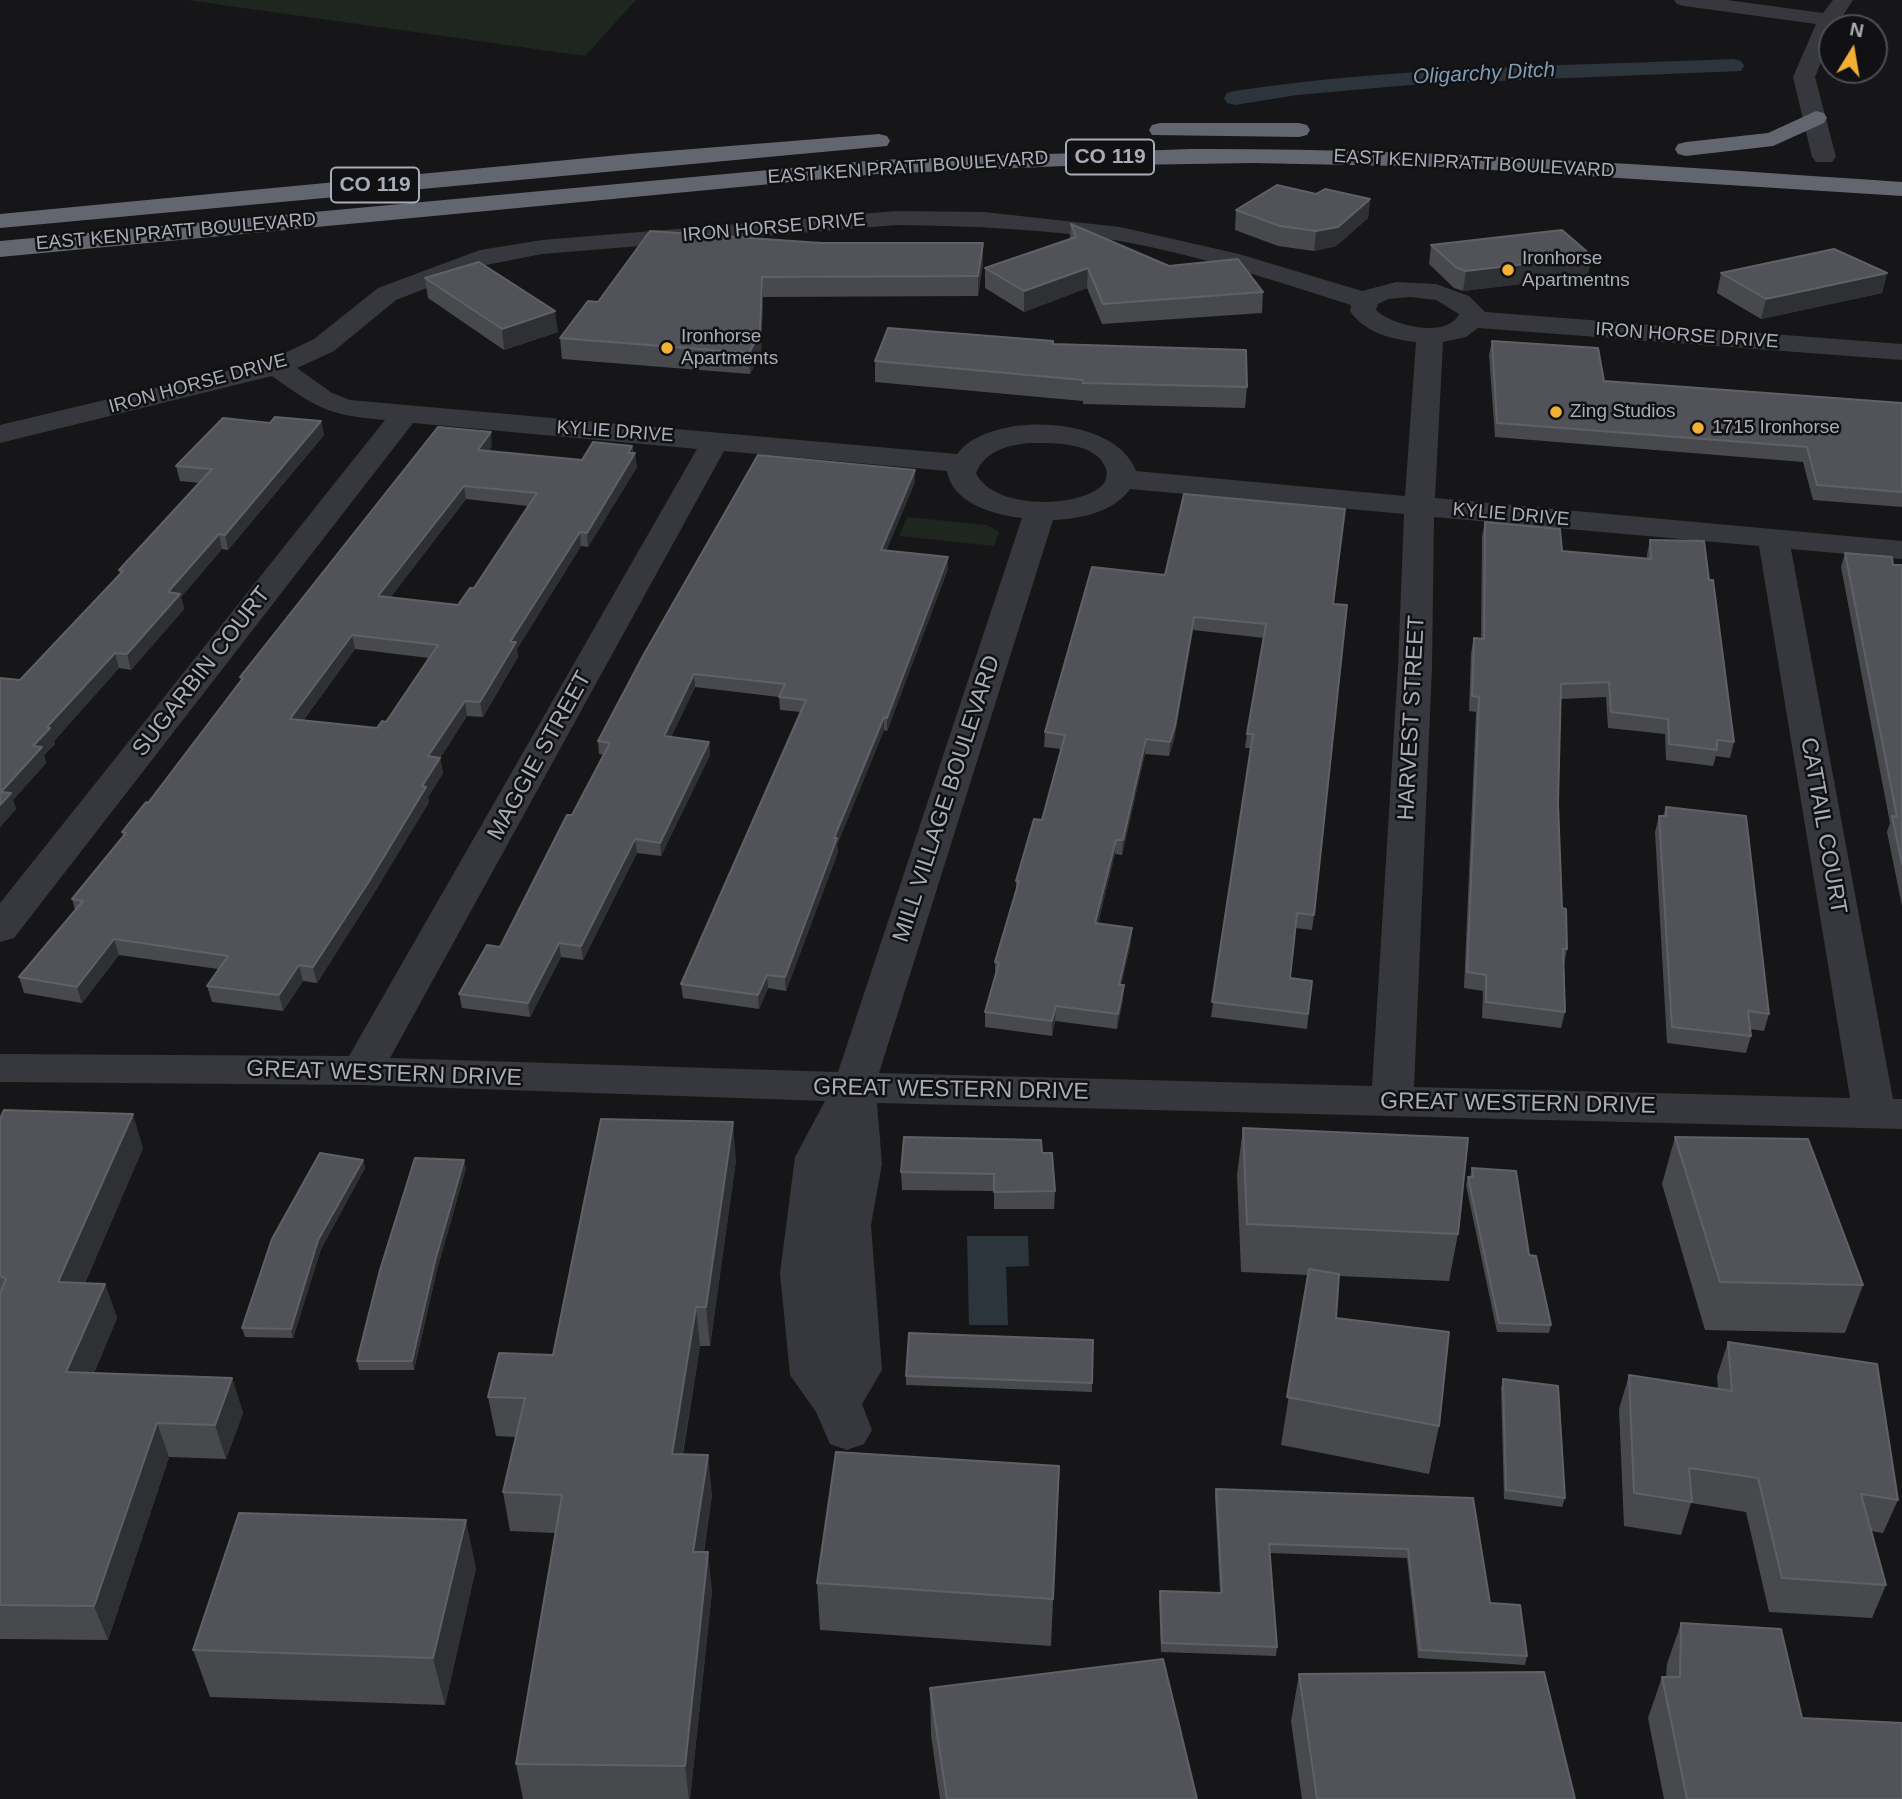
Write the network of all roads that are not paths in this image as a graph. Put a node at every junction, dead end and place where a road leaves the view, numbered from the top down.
1 (1684, 0) edge
2 (1818, 19) edge
3 (1818, 44) edge
4 (1816, 118) junction
5 (1135, 130) dead end
6 (1325, 130) dead end
7 (907, 139) dead end
8 (1660, 147) dead end
9 (1686, 149) junction
10 (1824, 157) junction
11 (1850, 159) dead end
12 (1520, 165) junction
13 (1902, 189) edge
14 (7, 198) dead end
15 (120, 209) junction
16 (0, 221) edge
17 (119, 238) junction
18 (0, 249) edge
19 (0, 267) edge
20 (1366, 301) junction
21 (1471, 319) junction
22 (1430, 335) junction
23 (1902, 352) edge
24 (277, 367) junction
25 (403, 416) junction
26 (0, 434) edge
27 (716, 440) junction
28 (964, 464) junction
29 (1121, 479) junction
30 (1419, 507) junction
31 (1040, 511) junction
32 (1773, 538) junction
33 (1902, 550) edge
34 (0, 929) edge
35 (0, 1068) edge
36 (362, 1072) junction
37 (854, 1087) junction
38 (1392, 1101) junction
39 (1888, 1114) edge
40 (842, 1416) dead end

1 - 2 street
3 - 4 street
4 - 9 highway
4 - 10 street
5 - 6 highway, EAST KEN PRATT BOULEVARD / CO 119
7 - 15 highway, EAST KEN PRATT BOULEVARD / CO 119
8 - 9 highway
9 - 10 highway
10 - 11 highway
10 - 12 highway
12 - 13 highway, EAST KEN PRATT BOULEVARD / CO 119
12 - 17 highway, EAST KEN PRATT BOULEVARD / CO 119
14 - 15 highway
15 - 16 highway, EAST KEN PRATT BOULEVARD / CO 119
17 - 18 highway, EAST KEN PRATT BOULEVARD / CO 119
17 - 19 highway
20 - 21 street
20 - 22 street
20 - 24 street, IRON HORSE DRIVE
21 - 22 street
21 - 23 street, IRON HORSE DRIVE
22 - 30 street, HARVEST STREET
24 - 25 street, KYLIE DRIVE
24 - 26 street, IRON HORSE DRIVE
25 - 27 street, KYLIE DRIVE
25 - 34 street, SUGARBIN COURT
27 - 28 street, KYLIE DRIVE
27 - 36 street, MAGGIE STREET
28 - 29 street
28 - 31 street
29 - 30 street, KYLIE DRIVE
29 - 31 street
30 - 32 street, KYLIE DRIVE
30 - 38 street, HARVEST STREET
31 - 37 street, MILL VILLAGE BOULEVARD
32 - 33 street, KYLIE DRIVE
32 - 39 street, CATTAIL COURT
35 - 36 street, GREAT WESTERN DRIVE
36 - 37 street, GREAT WESTERN DRIVE
37 - 38 street, GREAT WESTERN DRIVE
37 - 40 street, MILL VILLAGE BOULEVARD
38 - 39 street, GREAT WESTERN DRIVE

